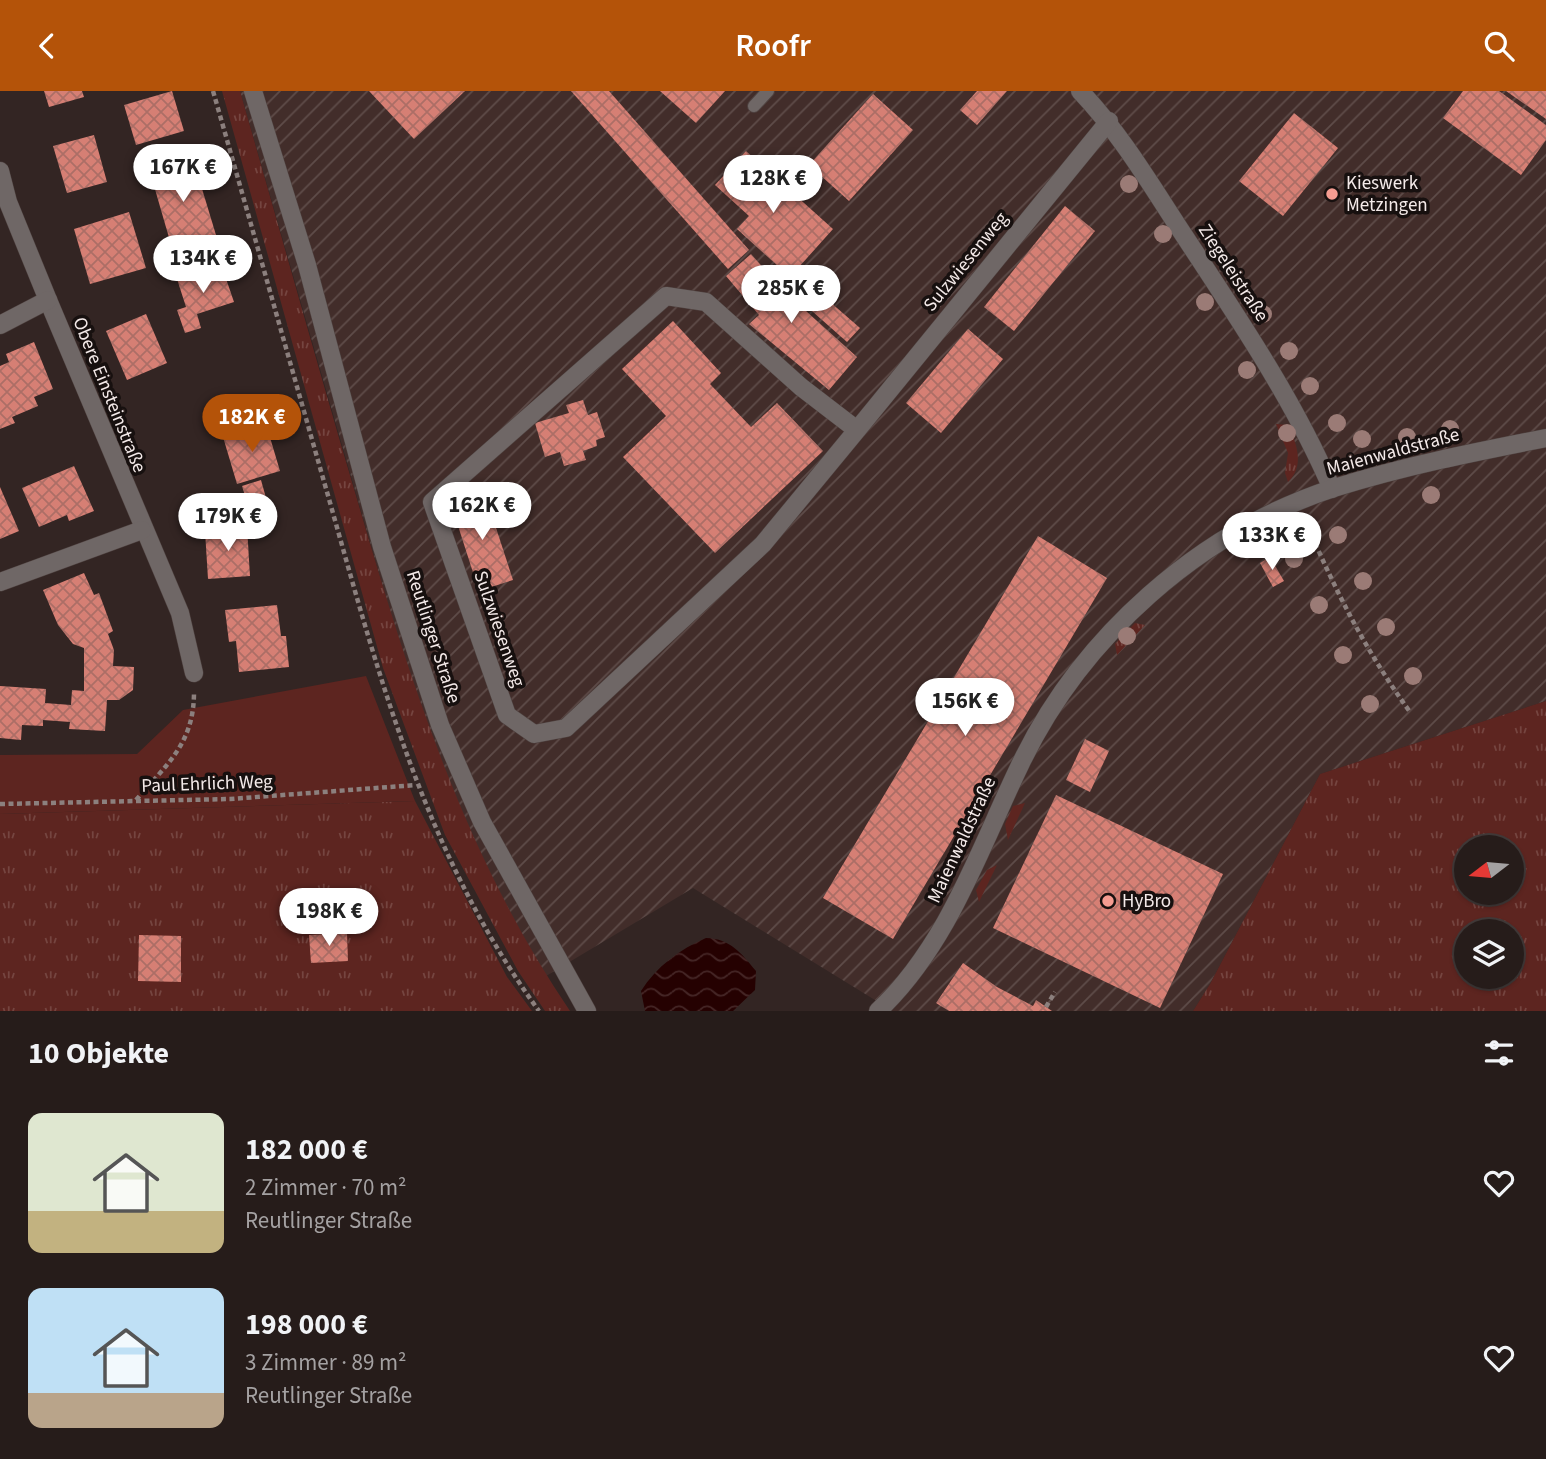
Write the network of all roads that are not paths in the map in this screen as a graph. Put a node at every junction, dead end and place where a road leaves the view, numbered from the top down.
1 (253, 91) edge
2 (768, 91) edge
3 (1080, 91) edge
4 (754, 106) dead end
5 (1109, 121) junction
6 (0, 171) edge
7 (48, 300) junction
8 (0, 325) edge
9 (857, 430) junction
10 (1546, 438) edge
11 (1332, 489) junction
12 (142, 530) junction
13 (0, 582) edge
14 (194, 673) road end
15 (587, 1011) edge
16 (878, 1011) edge

1 - 15 street, Reutlinger Straße
2 - 4 lane
3 - 5 street, Ziegeleistraße
5 - 9 street, Sulzwiesenweg
5 - 11 street, Ziegeleistraße
6 - 7 street, Obere Einsteinstraße
7 - 8 street
7 - 12 street, Obere Einsteinstraße
9 - 9 street, Sulzwiesenweg
10 - 11 street, Maienwaldstraße
11 - 16 street, Maienwaldstraße
12 - 13 street
12 - 14 street, Obere Einsteinstraße

